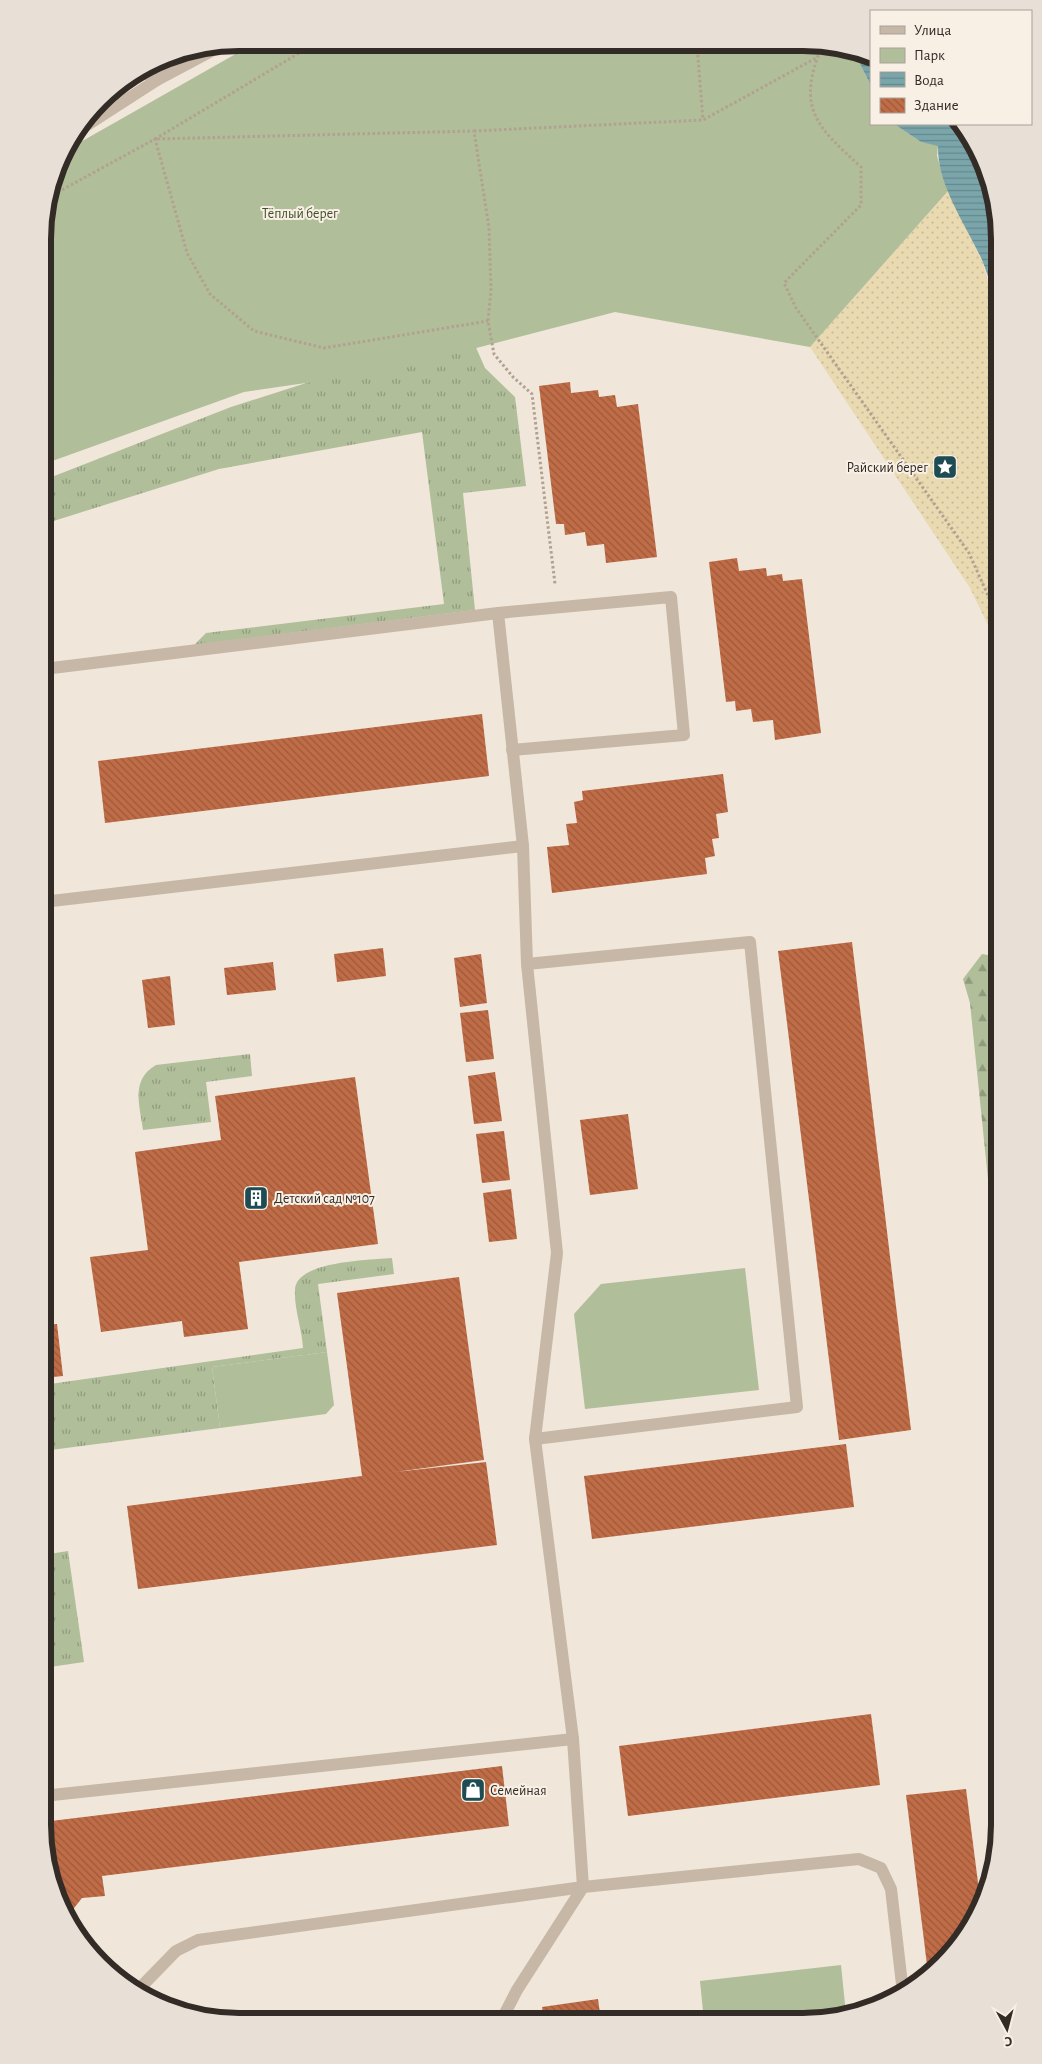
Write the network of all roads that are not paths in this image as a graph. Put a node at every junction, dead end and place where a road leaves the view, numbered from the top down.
1 (205, 55) edge
2 (147, 75) edge
3 (157, 80) junction
4 (93, 121) edge
5 (498, 613) junction
6 (51, 668) edge
7 (512, 750) junction
8 (523, 846) junction
9 (51, 901) edge
10 (527, 964) junction
11 (535, 1439) junction
12 (573, 1739) junction
13 (51, 1795) edge
14 (583, 1887) junction
15 (902, 1984) edge
16 (142, 1986) edge
17 (505, 2013) edge

1 - 3 street
2 - 3 street
3 - 4 street
5 - 6 street
5 - 7 street
5 - 7 street
7 - 8 street
8 - 9 street
8 - 10 street
10 - 11 street
10 - 11 street
11 - 12 street
12 - 13 street
12 - 14 street
14 - 15 street
14 - 16 street
14 - 17 street

